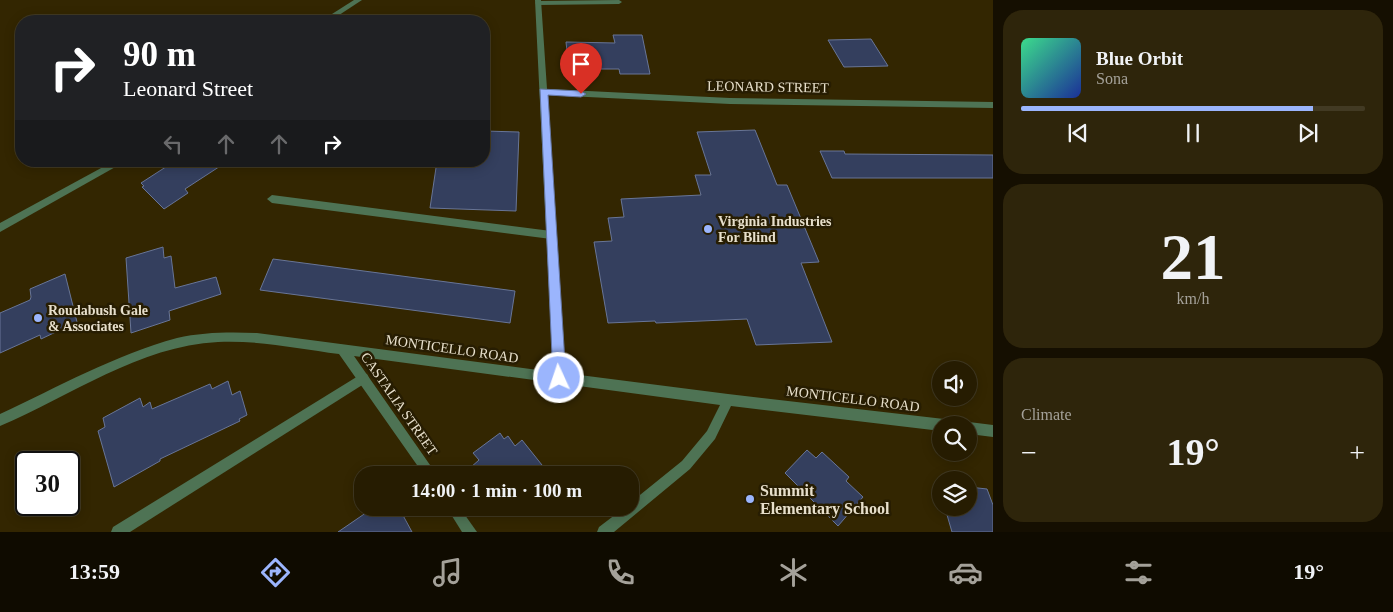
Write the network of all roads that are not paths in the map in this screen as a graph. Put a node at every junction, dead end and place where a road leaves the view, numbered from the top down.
1 (358, 0) edge
2 (538, 1) edge
3 (620, 2) dead end
4 (334, 15) edge
5 (543, 92) junction
6 (993, 105) edge
7 (111, 167) edge
8 (272, 199) dead end
9 (0, 228) edge
10 (551, 234) junction
11 (343, 350) junction
12 (363, 378) junction
13 (559, 378) junction
14 (728, 400) junction
15 (0, 420) edge
16 (932, 424) edge
17 (977, 429) edge
18 (993, 431) edge
19 (425, 466) edge
20 (459, 516) edge
21 (118, 532) edge
22 (470, 532) edge
23 (604, 532) edge

1 - 4 street
2 - 3 street
2 - 5 street
5 - 6 street, LEONARD STREET
5 - 10 street
7 - 9 street
8 - 10 street
10 - 13 street
11 - 12 street, CASTALIA STREET
11 - 13 street, MONTICELLO ROAD
11 - 15 street, MONTICELLO ROAD
12 - 19 street, CASTALIA STREET
12 - 21 street
13 - 14 street, MONTICELLO ROAD
14 - 16 street, MONTICELLO ROAD
14 - 23 street
17 - 18 street
20 - 22 street

